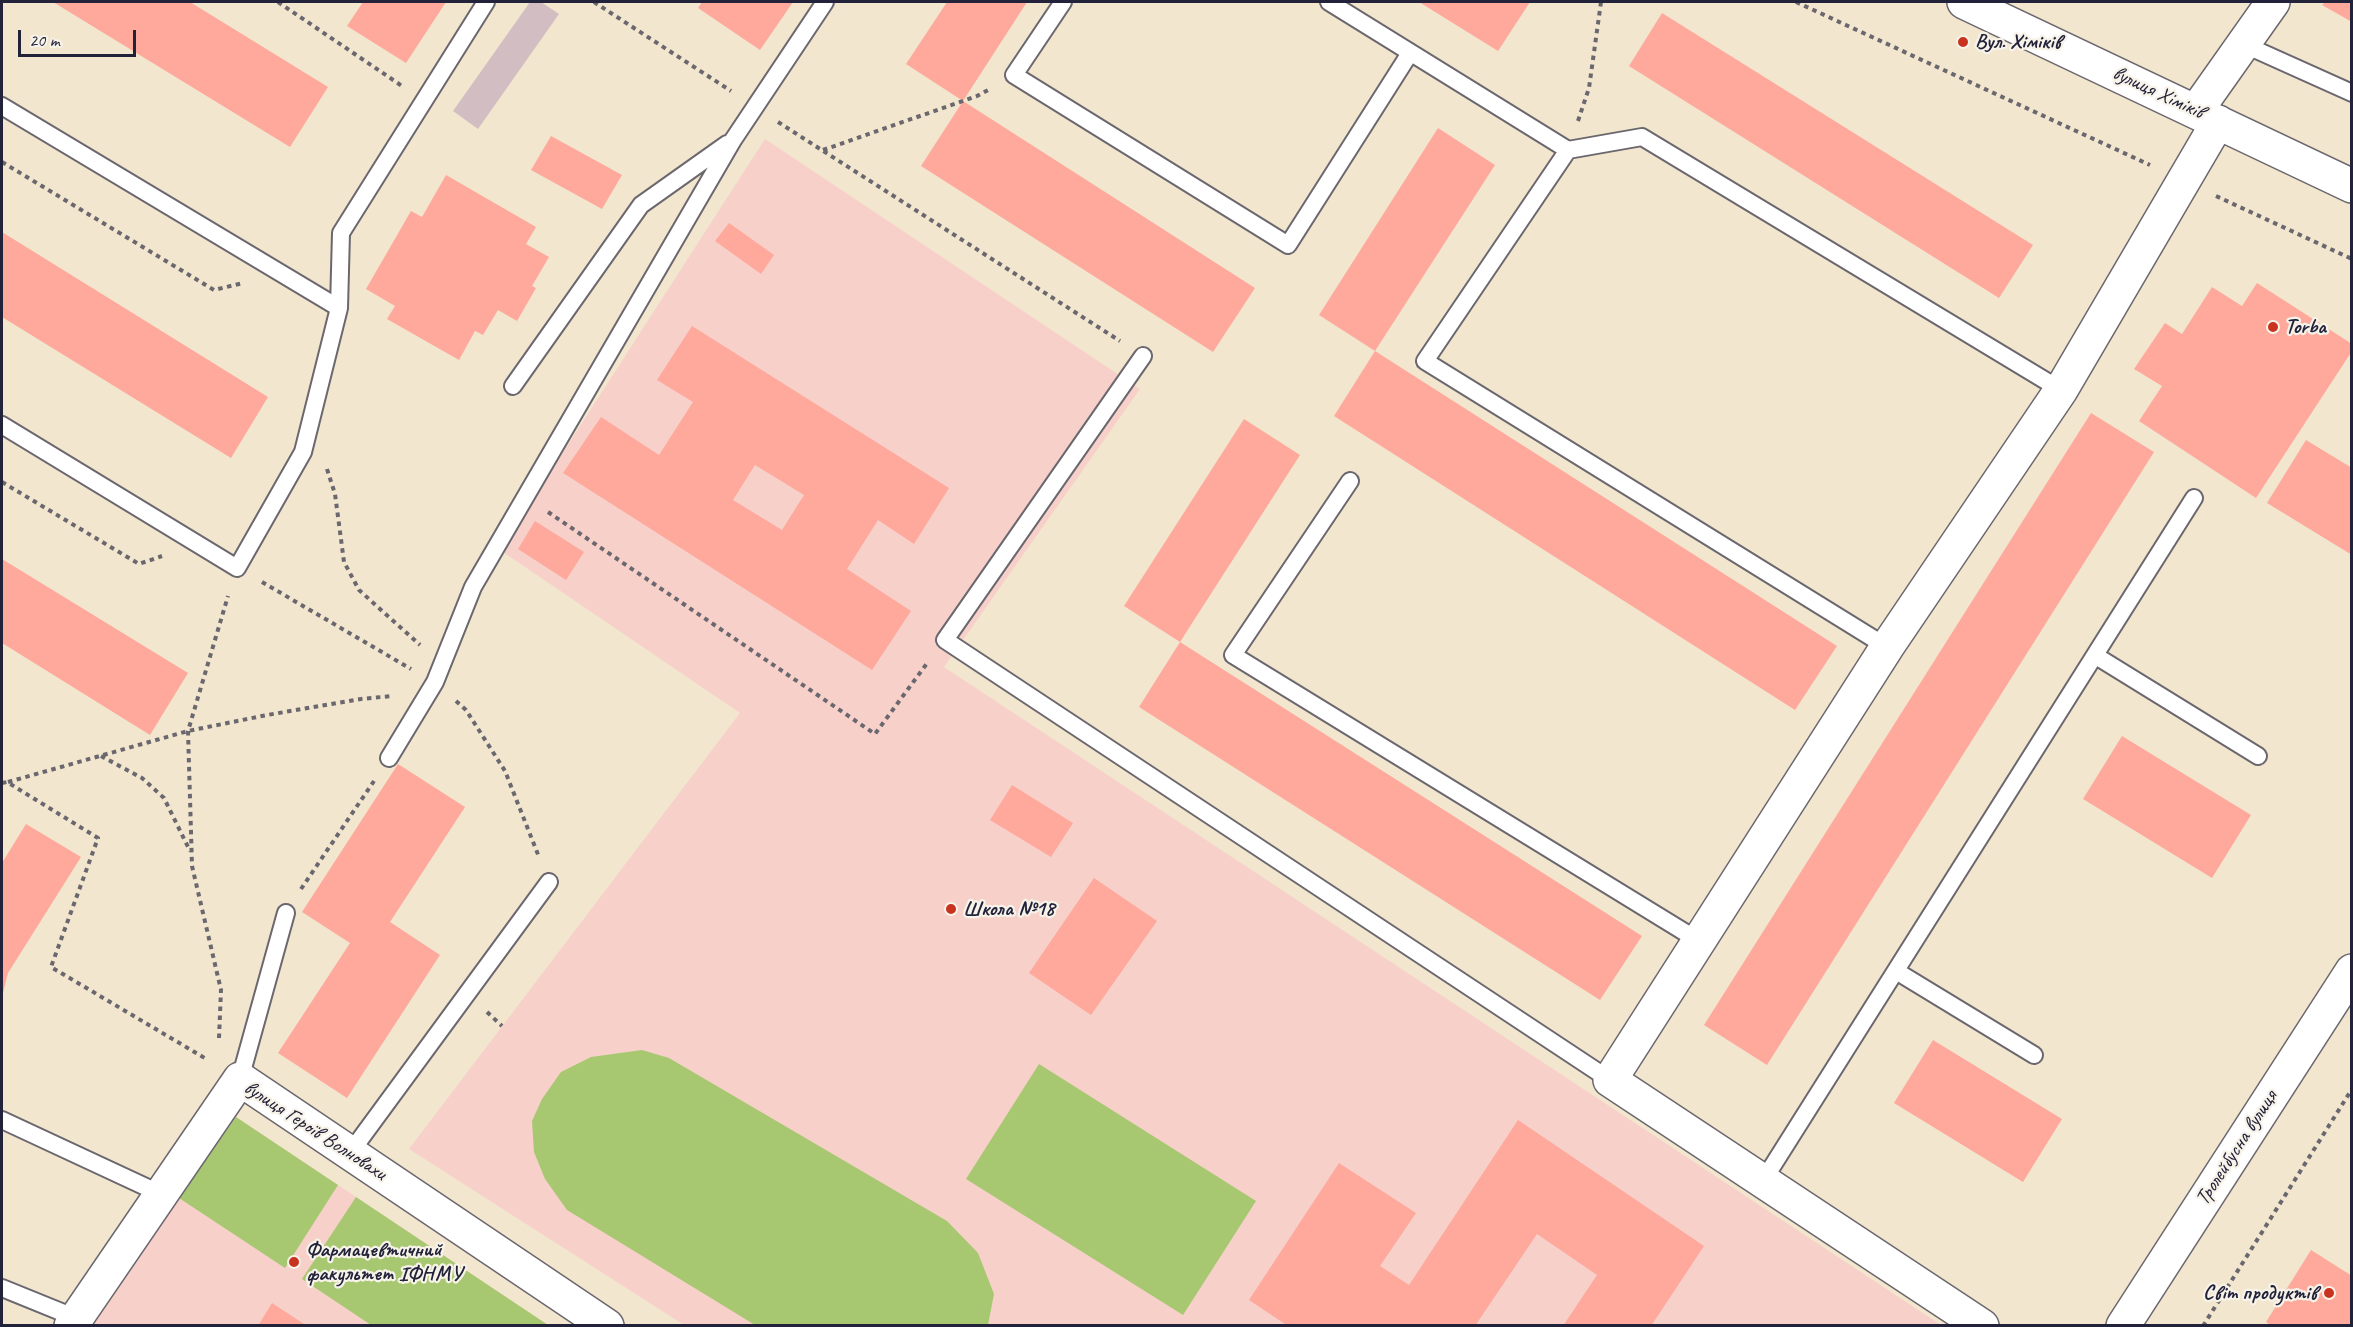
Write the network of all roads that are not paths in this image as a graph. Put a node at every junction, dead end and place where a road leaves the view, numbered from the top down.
1 (486, 2) edge
2 (825, 2) edge
3 (1063, 2) edge
4 (1329, 2) edge
5 (1964, 2) edge
6 (2273, 2) edge
7 (2243, 44) junction
8 (1410, 53) junction
9 (2352, 93) edge
10 (2, 106) edge
11 (2207, 117) junction
12 (733, 140) junction
13 (1568, 150) junction
14 (2352, 186) edge
15 (339, 308) junction
16 (1143, 356) road end
17 (513, 386) dead end
18 (2061, 390) junction
19 (2, 424) edge
20 (1350, 481) dead end
21 (2194, 498) dead end
22 (1887, 647) junction
23 (2096, 656) junction
24 (2258, 756) dead end
25 (389, 758) road end
26 (549, 882) road end
27 (286, 913) road end
28 (1699, 941) junction
29 (1896, 971) junction
30 (2352, 971) edge
31 (2034, 1055) dead end
32 (229, 1072) junction
33 (1610, 1080) junction
34 (2, 1120) edge
35 (350, 1153) junction
36 (1763, 1181) junction
37 (161, 1194) junction
38 (2, 1288) edge
39 (73, 1322) edge
40 (2134, 1322) edge
41 (607, 1326) edge
42 (1982, 1326) edge

1 - 15 lane
2 - 12 lane
3 - 8 lane
4 - 8 lane
5 - 11 street, вулиця Хіміків
6 - 7 street
7 - 9 lane
7 - 11 street
8 - 13 lane
10 - 15 lane
11 - 14 street, вулиця Хіміків
11 - 18 street
12 - 17 lane
12 - 25 lane
13 - 18 lane
13 - 22 lane
15 - 19 lane
16 - 33 lane
18 - 22 street
20 - 28 lane
21 - 23 lane
22 - 28 street
23 - 24 lane
23 - 29 lane
26 - 35 lane
27 - 32 lane
28 - 33 street
29 - 31 lane
29 - 36 lane
30 - 40 street, Тролейбусна вулиця
32 - 35 street, вулиця Героїв Волновахи
32 - 37 street, вулиця Героїв Волновахи
33 - 36 street
34 - 37 lane
35 - 41 street, вулиця Героїв Волновахи
36 - 42 street
37 - 39 street, вулиця Героїв Волновахи
38 - 39 lane

